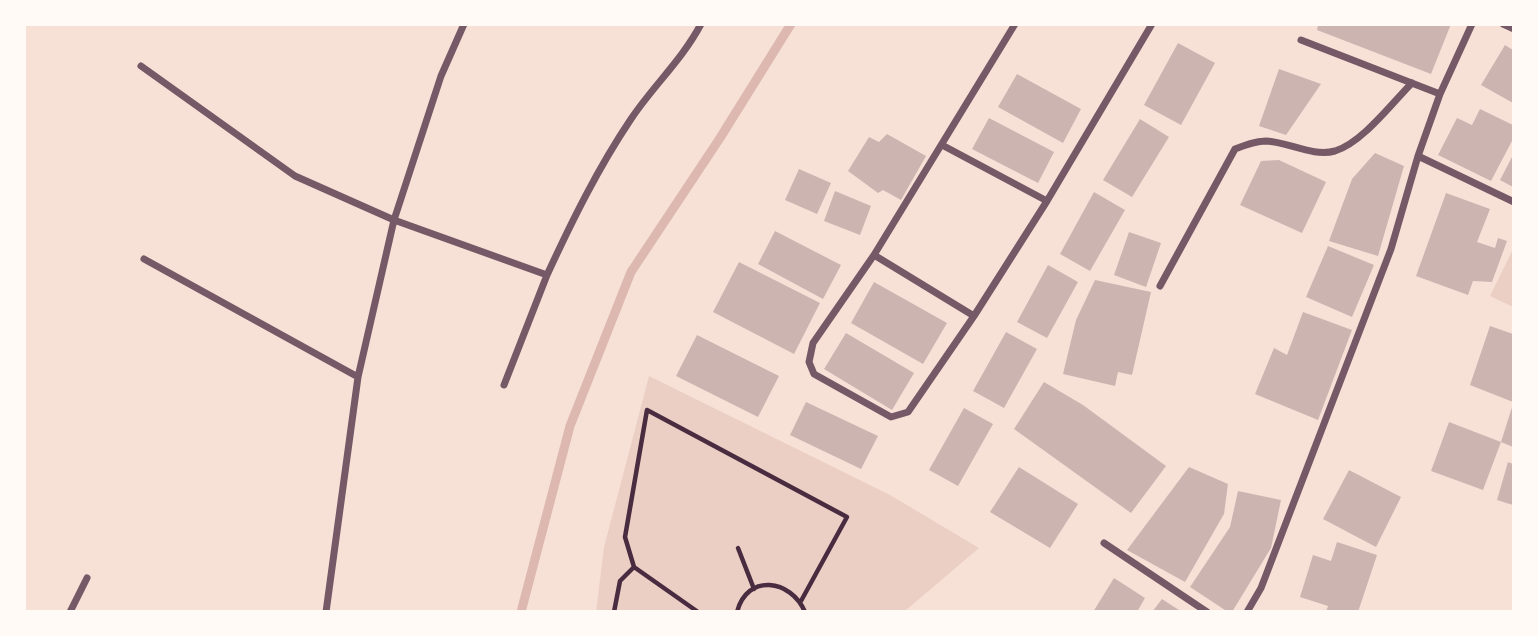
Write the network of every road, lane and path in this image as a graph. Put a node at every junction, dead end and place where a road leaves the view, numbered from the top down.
1 (464, 24) edge
2 (701, 24) edge
3 (1015, 24) edge
4 (1152, 24) edge
5 (1472, 24) edge
6 (1503, 24) edge
7 (1514, 29) edge
8 (1301, 40) dead end
9 (141, 66) dead end
10 (1412, 83) junction
11 (1440, 94) junction
12 (942, 145) junction
13 (1418, 156) junction
14 (1047, 201) junction
15 (1514, 202) edge
16 (394, 220) junction
17 (874, 255) junction
18 (144, 259) dead end
19 (547, 275) junction
20 (1160, 286) dead end
21 (974, 316) junction
22 (358, 377) junction
23 (504, 385) dead end
24 (1104, 543) dead end
25 (738, 548) dead end
26 (634, 567) junction
27 (87, 578) dead end
28 (754, 589) junction
29 (801, 601) junction
30 (70, 611) edge
31 (326, 611) edge
32 (614, 611) edge
33 (698, 611) edge
34 (737, 611) edge
35 (805, 611) edge
36 (1207, 611) edge
37 (1247, 611) edge

1 - 16 street
2 - 19 street
3 - 12 street
4 - 14 street
5 - 11 street
6 - 7 street
8 - 10 street
9 - 16 street
10 - 11 street
10 - 20 street
11 - 13 street
12 - 14 street
12 - 17 street
13 - 15 street
13 - 37 street
14 - 21 street
16 - 19 street
16 - 22 street
17 - 21 street
17 - 21 street
18 - 22 street
19 - 23 street
22 - 31 street
24 - 36 street
25 - 28 path
26 - 29 path
26 - 32 path
26 - 33 path
27 - 30 street
28 - 29 path
28 - 34 path
29 - 35 path

